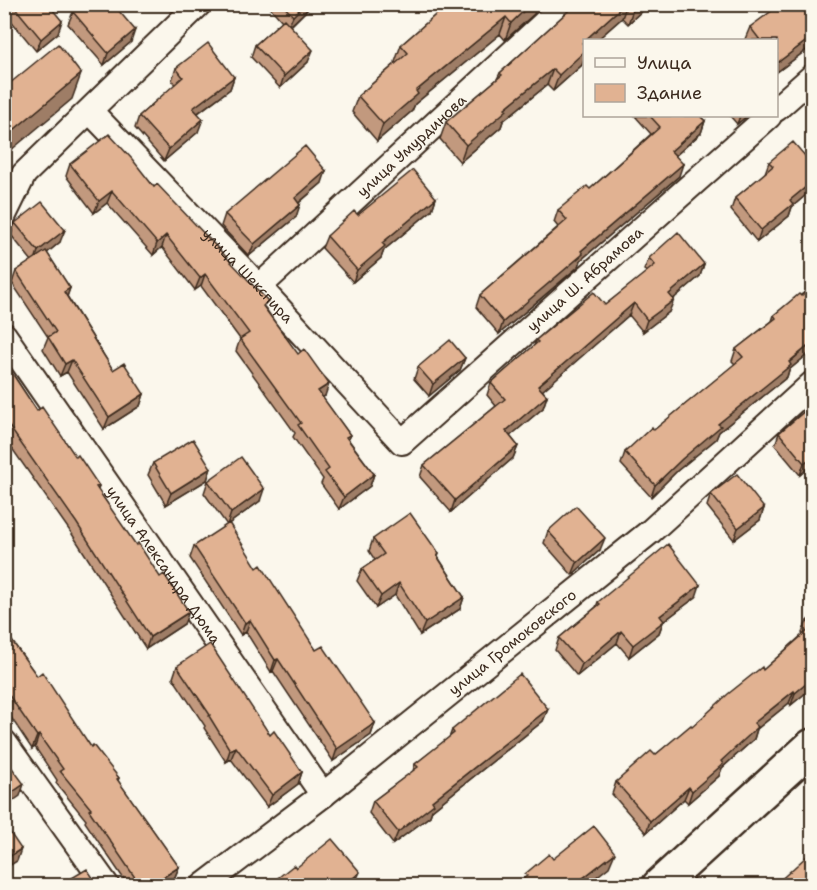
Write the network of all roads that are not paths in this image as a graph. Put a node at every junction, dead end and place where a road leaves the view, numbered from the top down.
1 (199, 4) edge
2 (565, 4) edge
3 (813, 77) edge
4 (778, 108) edge
5 (90, 111) junction
6 (769, 117) edge
7 (4, 215) edge
8 (259, 287) junction
9 (4, 335) edge
10 (813, 384) edge
11 (402, 442) joint
12 (4, 742) edge
13 (813, 746) edge
14 (323, 795) junction
15 (107, 885) edge
16 (203, 885) edge
17 (659, 885) edge

1 - 5 street
2 - 8 street, улица Умурдинова
3 - 4 street
5 - 7 street
5 - 8 street, улица Шекспира
6 - 11 street, улица Ш. Абрамова
8 - 11 street, улица Шекспира
9 - 14 street, улица Александра Дюма
10 - 14 street, улица Громоковского
12 - 15 street
13 - 17 street
14 - 16 street, улица Громоковского

